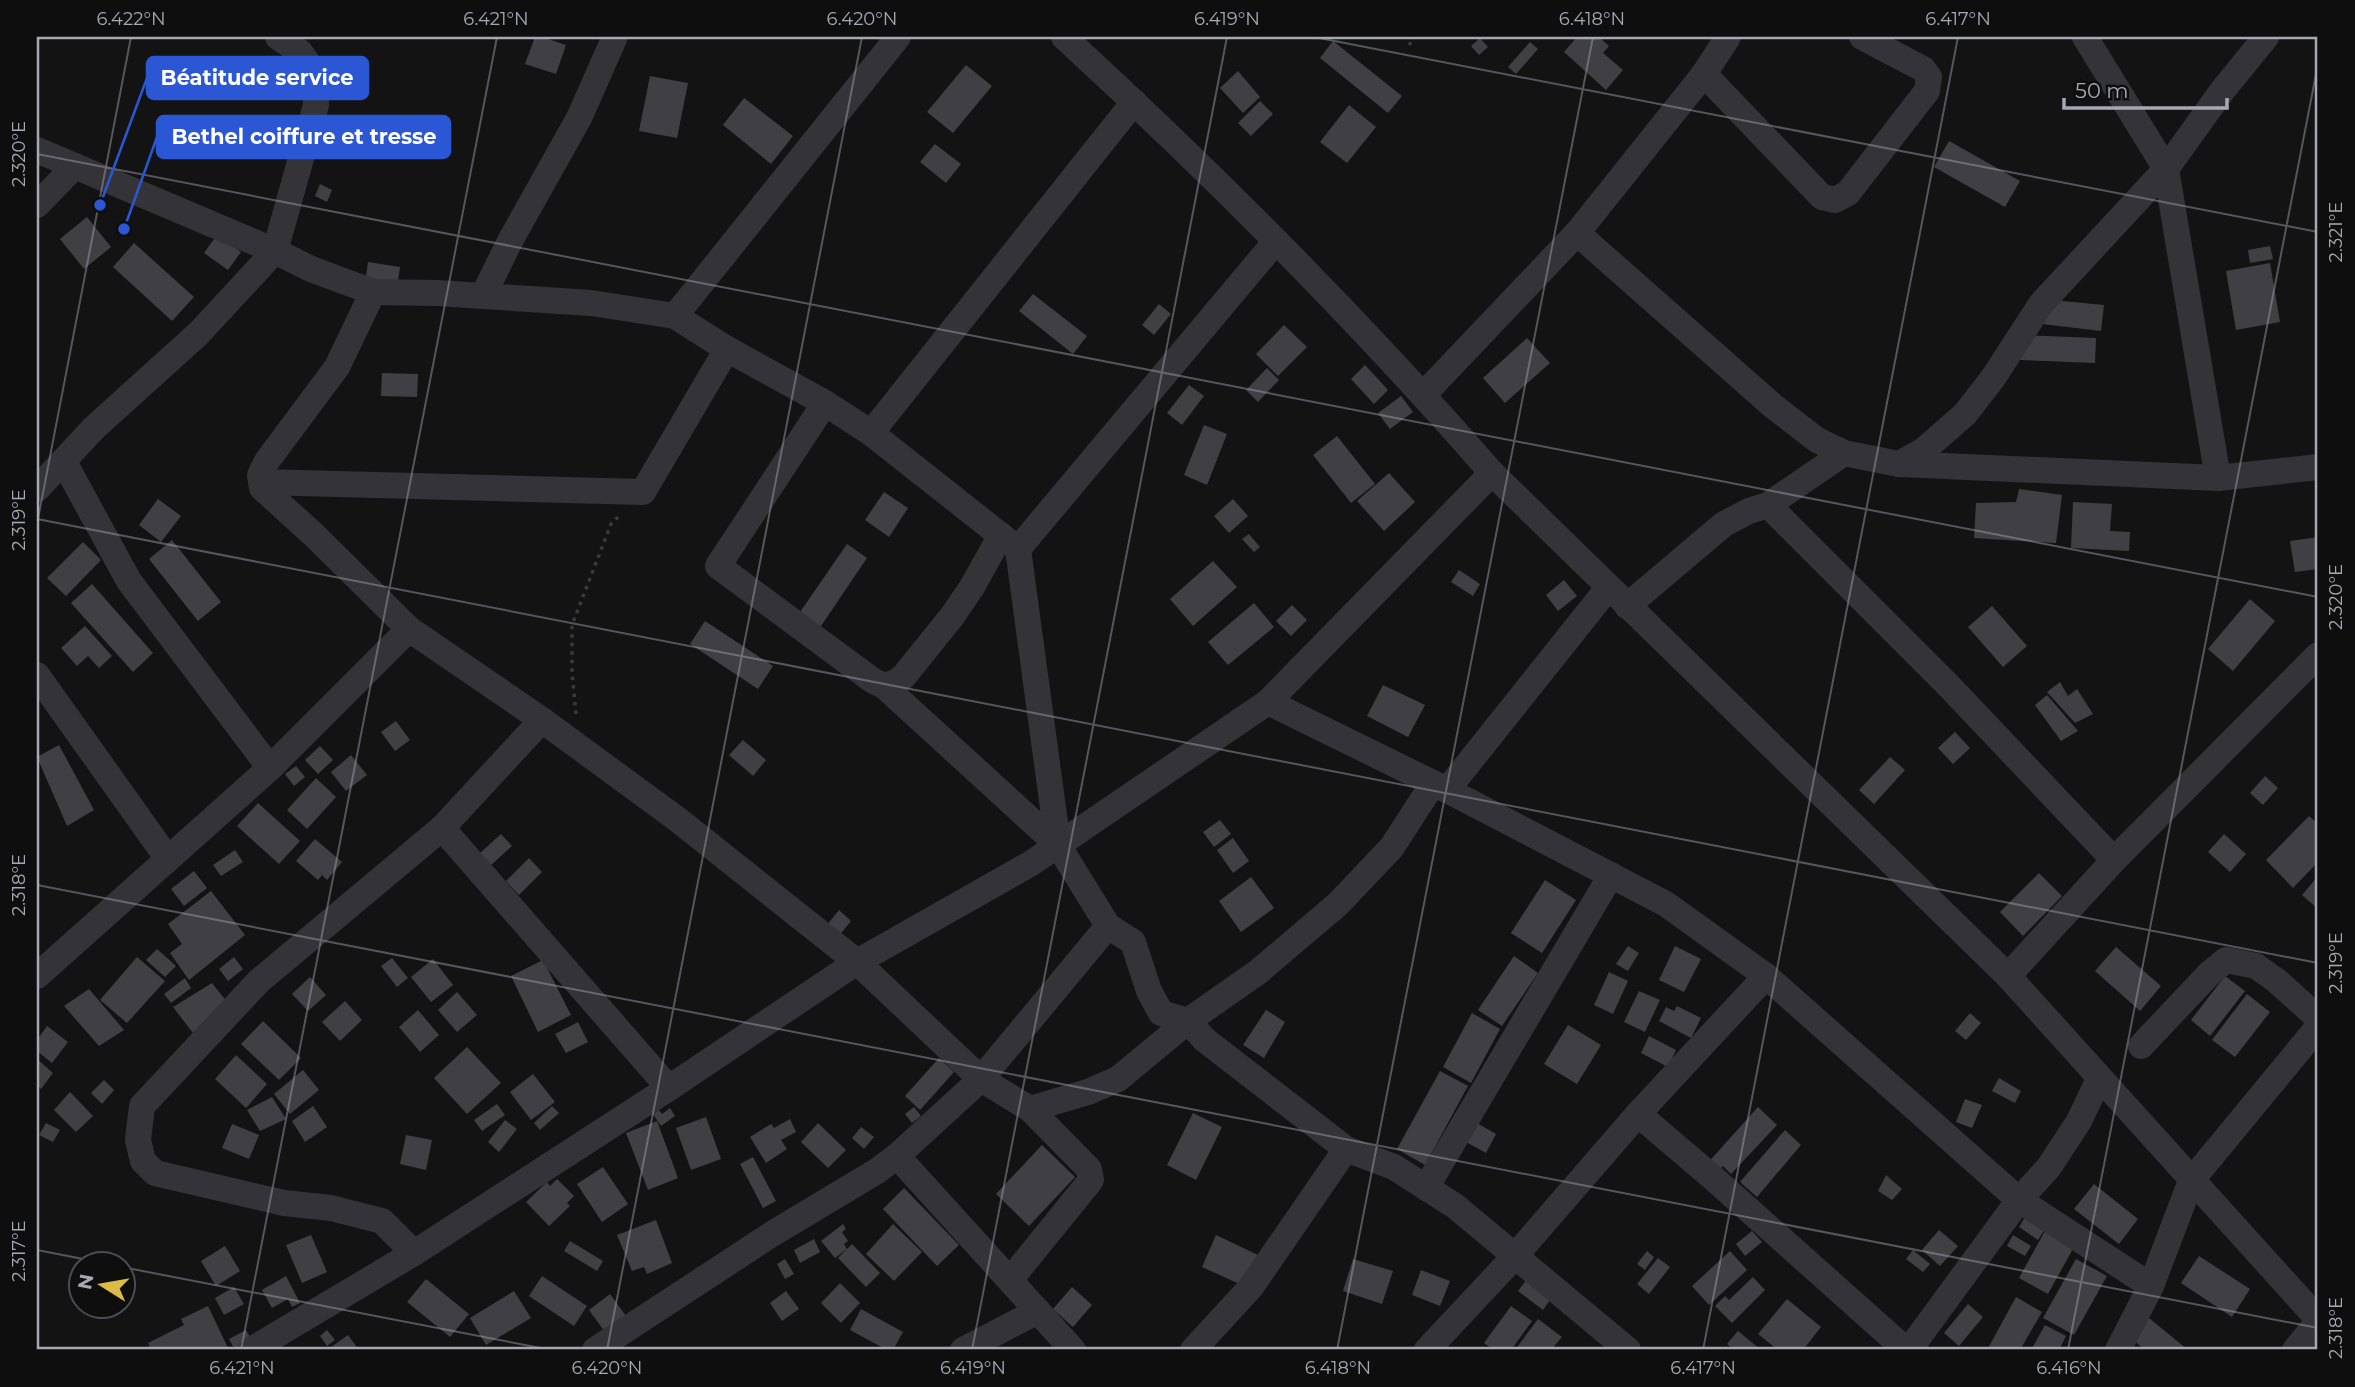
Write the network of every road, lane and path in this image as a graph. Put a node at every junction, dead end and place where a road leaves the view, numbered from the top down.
1 (278, 37) edge
2 (898, 37) edge
3 (1064, 37) edge
4 (1415, 37) edge
5 (1728, 37) edge
6 (1862, 37) edge
7 (2085, 37) edge
8 (2266, 37) edge
9 (614, 39) dead end
10 (1409, 45) dead end
11 (1704, 74) junction
12 (1135, 102) junction
13 (37, 150) edge
14 (75, 166) junction
15 (2166, 169) junction
16 (37, 205) edge
17 (1577, 233) junction
18 (1276, 241) junction
19 (275, 251) junction
20 (373, 292) junction
21 (483, 296) junction
22 (675, 316) junction
23 (727, 349) junction
24 (1424, 394) junction
25 (825, 402) junction
26 (871, 433) junction
27 (1844, 453) junction
28 (64, 462) junction
29 (1899, 464) junction
30 (2318, 467) edge
31 (1492, 473) junction
32 (2218, 478) junction
33 (261, 482) junction
34 (37, 489) edge
35 (643, 492) junction
36 (1768, 505) junction
37 (1010, 542) junction
38 (1608, 588) junction
39 (1627, 606) junction
40 (409, 629) junction
41 (2318, 655) edge
42 (37, 675) edge
43 (884, 686) junction
44 (1268, 702) junction
45 (541, 720) junction
46 (574, 745) junction
47 (270, 768) junction
48 (1440, 787) junction
49 (442, 828) junction
50 (1058, 845) junction
51 (167, 859) junction
52 (2114, 860) junction
53 (1611, 876) junction
54 (1108, 926) junction
55 (857, 962) junction
56 (37, 975) edge
57 (1766, 976) junction
58 (2008, 976) junction
59 (2318, 1018) edge
60 (1188, 1021) junction
61 (2318, 1027) edge
62 (2141, 1046) dead end
63 (981, 1079) junction
64 (2099, 1079) junction
65 (669, 1088) junction
66 (1030, 1109) junction
67 (1638, 1114) junction
68 (1346, 1149) junction
69 (897, 1156) junction
70 (2191, 1181) junction
71 (1426, 1188) junction
72 (2019, 1200) junction
73 (414, 1253) junction
74 (1515, 1256) junction
75 (1010, 1280) junction
76 (2151, 1286) junction
77 (1038, 1311) junction
78 (2318, 1320) edge
79 (251, 1350) edge
80 (595, 1350) edge
81 (963, 1350) edge
82 (1073, 1350) edge
83 (1193, 1350) edge
84 (1427, 1350) edge
85 (1628, 1350) edge
86 (1907, 1350) edge
87 (2118, 1350) edge
88 (2295, 1350) edge

1 - 19 street
2 - 22 street
3 - 12 street
4 - 10 path
5 - 11 street
6 - 11 street
7 - 15 street
8 - 15 street
9 - 21 street
11 - 17 street
12 - 18 street
12 - 26 street
13 - 14 street
14 - 16 street
14 - 19 street
15 - 29 street
15 - 32 street
17 - 24 street
17 - 27 street
18 - 24 street
18 - 37 street
19 - 20 street
19 - 28 street
20 - 21 street
20 - 33 street
21 - 22 street
22 - 23 street
23 - 25 street
23 - 35 street
24 - 31 street
25 - 26 street
25 - 43 street
26 - 37 street
27 - 29 street
27 - 36 street
28 - 34 street
28 - 47 street
29 - 32 street
30 - 32 street
31 - 38 street
31 - 44 street
33 - 35 street
33 - 40 street
35 - 46 path
36 - 39 street
36 - 52 street
37 - 43 street
37 - 50 street
38 - 39 street
38 - 48 street
39 - 58 street
40 - 45 street
40 - 47 street
41 - 52 street
42 - 51 street
43 - 50 street
44 - 48 street
44 - 50 street
45 - 46 street
45 - 49 street
46 - 55 street
47 - 51 street
48 - 53 street
48 - 60 street
49 - 65 street
49 - 73 street
50 - 54 street
50 - 55 street
51 - 56 street
52 - 58 street
53 - 57 street
53 - 71 street
54 - 60 street
54 - 63 street
55 - 63 street
55 - 65 street
57 - 67 street
57 - 72 street
58 - 64 street
59 - 62 street
60 - 66 street
60 - 68 street
61 - 70 street
63 - 66 street
63 - 69 street
64 - 70 street
64 - 72 street
65 - 73 street
66 - 75 street
67 - 74 street
67 - 86 street
68 - 71 street
68 - 83 street
69 - 75 street
69 - 80 street
70 - 76 street
70 - 78 street
71 - 74 street
72 - 76 street
72 - 86 street
73 - 79 street
74 - 84 street
74 - 85 street
75 - 77 street
76 - 87 street
77 - 81 street
77 - 82 street
78 - 88 street

